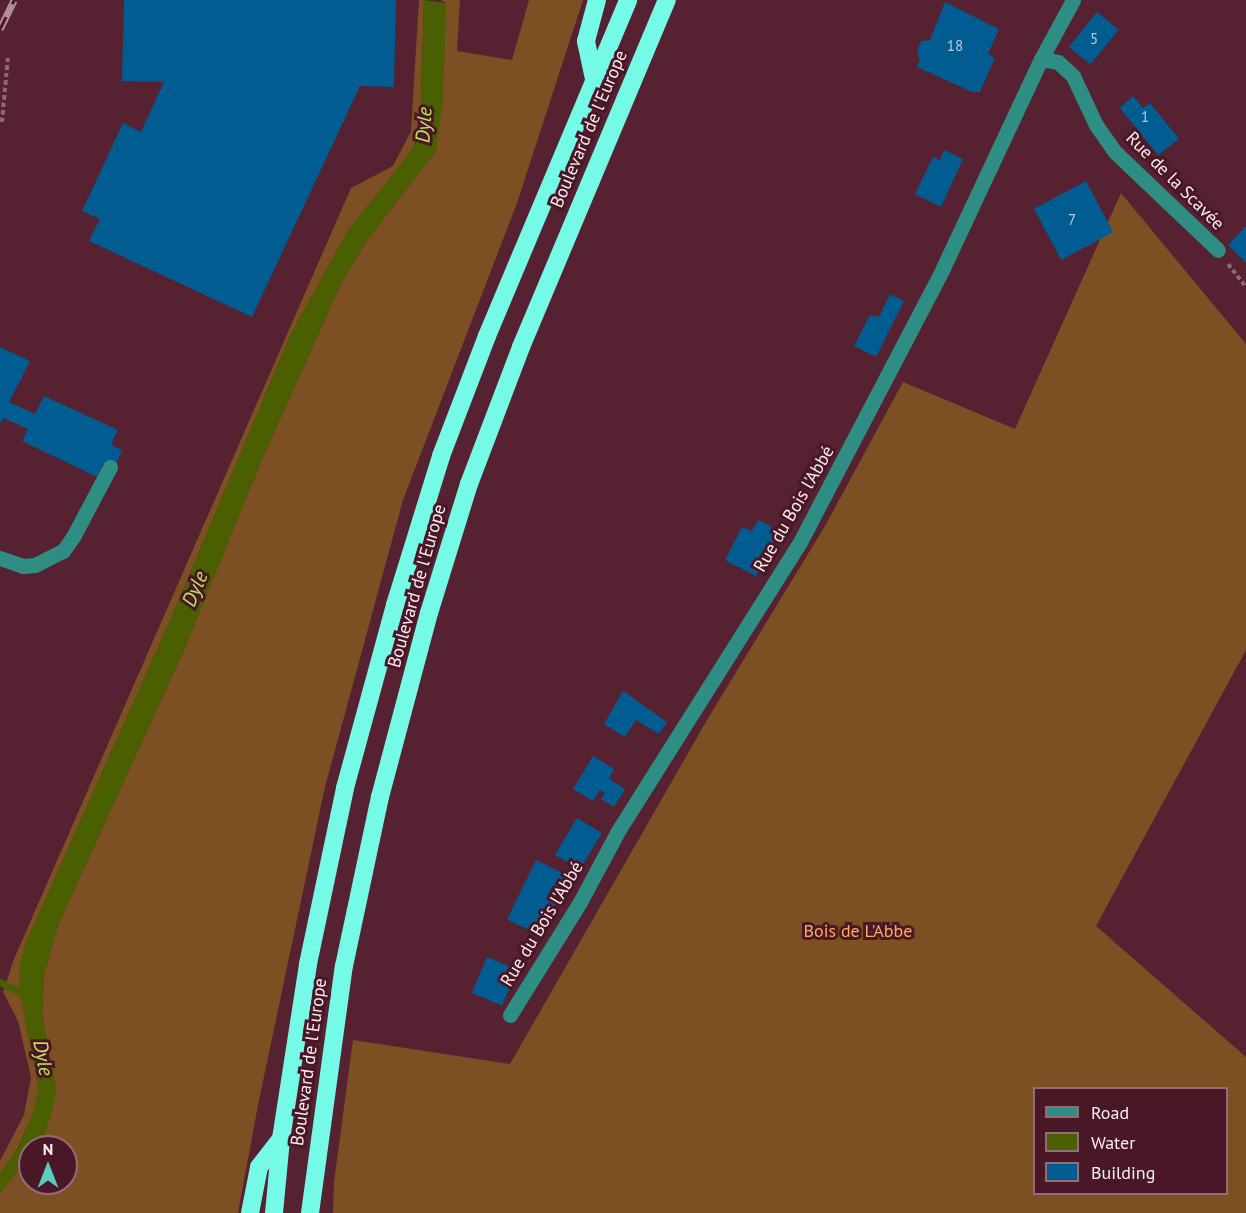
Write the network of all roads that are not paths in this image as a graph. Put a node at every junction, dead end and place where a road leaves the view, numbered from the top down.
1 (597, 0) edge
2 (628, 0) edge
3 (667, 0) edge
4 (1073, 0) edge
5 (1041, 59) junction
6 (594, 79) junction
7 (1218, 250) road end
8 (110, 467) dead end
9 (0, 558) edge
10 (510, 1016) dead end
11 (281, 1139) junction
12 (250, 1213) edge
13 (274, 1213) edge
14 (310, 1213) edge

1 - 6 highway
2 - 6 highway, Boulevard de l'Europe
3 - 14 highway, Boulevard de l'Europe
4 - 5 street, Rue du Bois l'Abbé
5 - 7 street, Rue de la Scavée
5 - 10 street, Rue du Bois l'Abbé
6 - 11 highway, Boulevard de l'Europe
8 - 9 street
11 - 12 highway
11 - 13 highway, Boulevard de l'Europe

